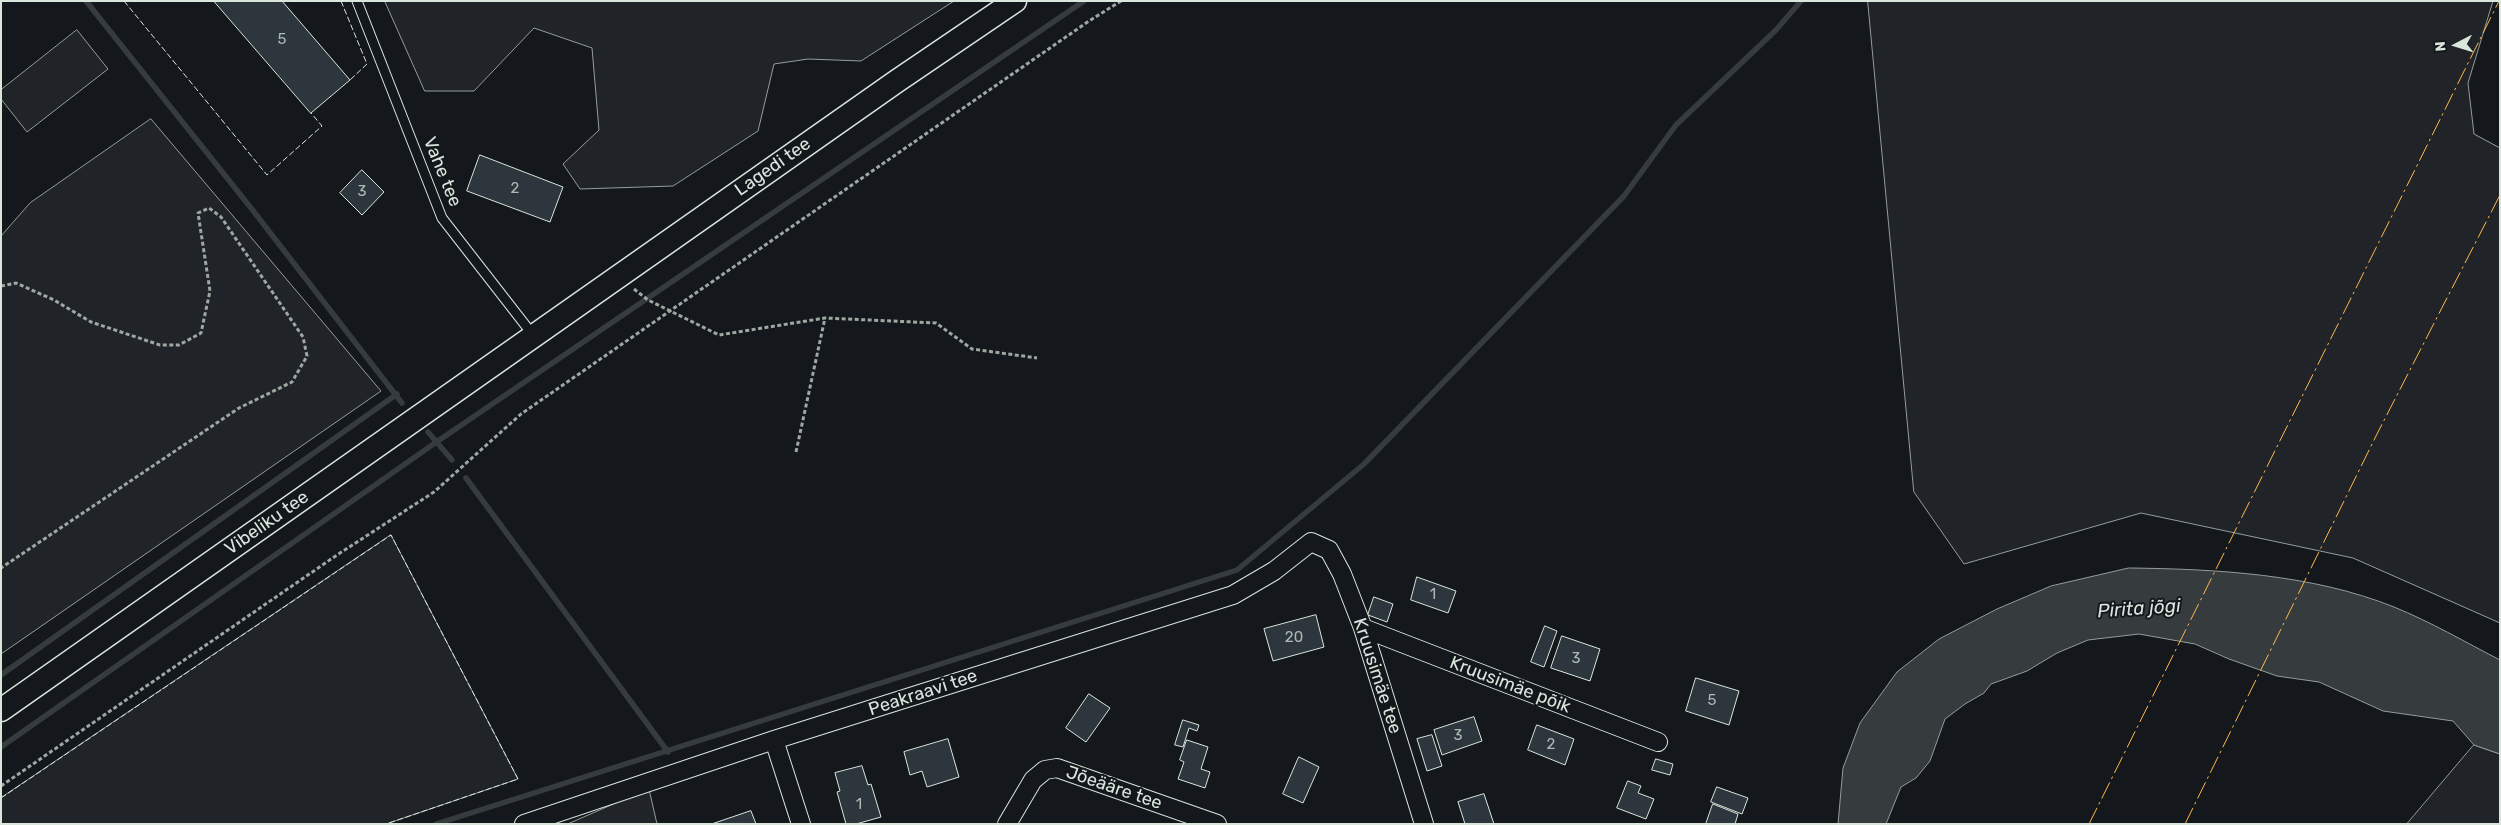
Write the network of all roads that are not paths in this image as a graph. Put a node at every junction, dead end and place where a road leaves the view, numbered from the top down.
1 (357, 1) edge
2 (1015, 1) edge
3 (533, 335) junction
4 (1311, 542) joint
5 (1363, 628) junction
6 (1, 710) edge
7 (774, 740) junction
8 (1658, 742) dead end
9 (524, 824) edge
10 (800, 824) edge
11 (1006, 824) edge
12 (1217, 824) edge
13 (1424, 824) edge

1 - 3 lane, Vahe tee
2 - 3 street, Lagedi tee
3 - 6 street, Vibeliku tee
4 - 5 street, Kruusimäe tee
4 - 7 street, Peakraavi tee
5 - 8 street, Kruusimäe põik
5 - 13 street, Kruusimäe tee
7 - 9 street, Peakraavi tee
7 - 10 street
11 - 12 street, Jõeääre tee

